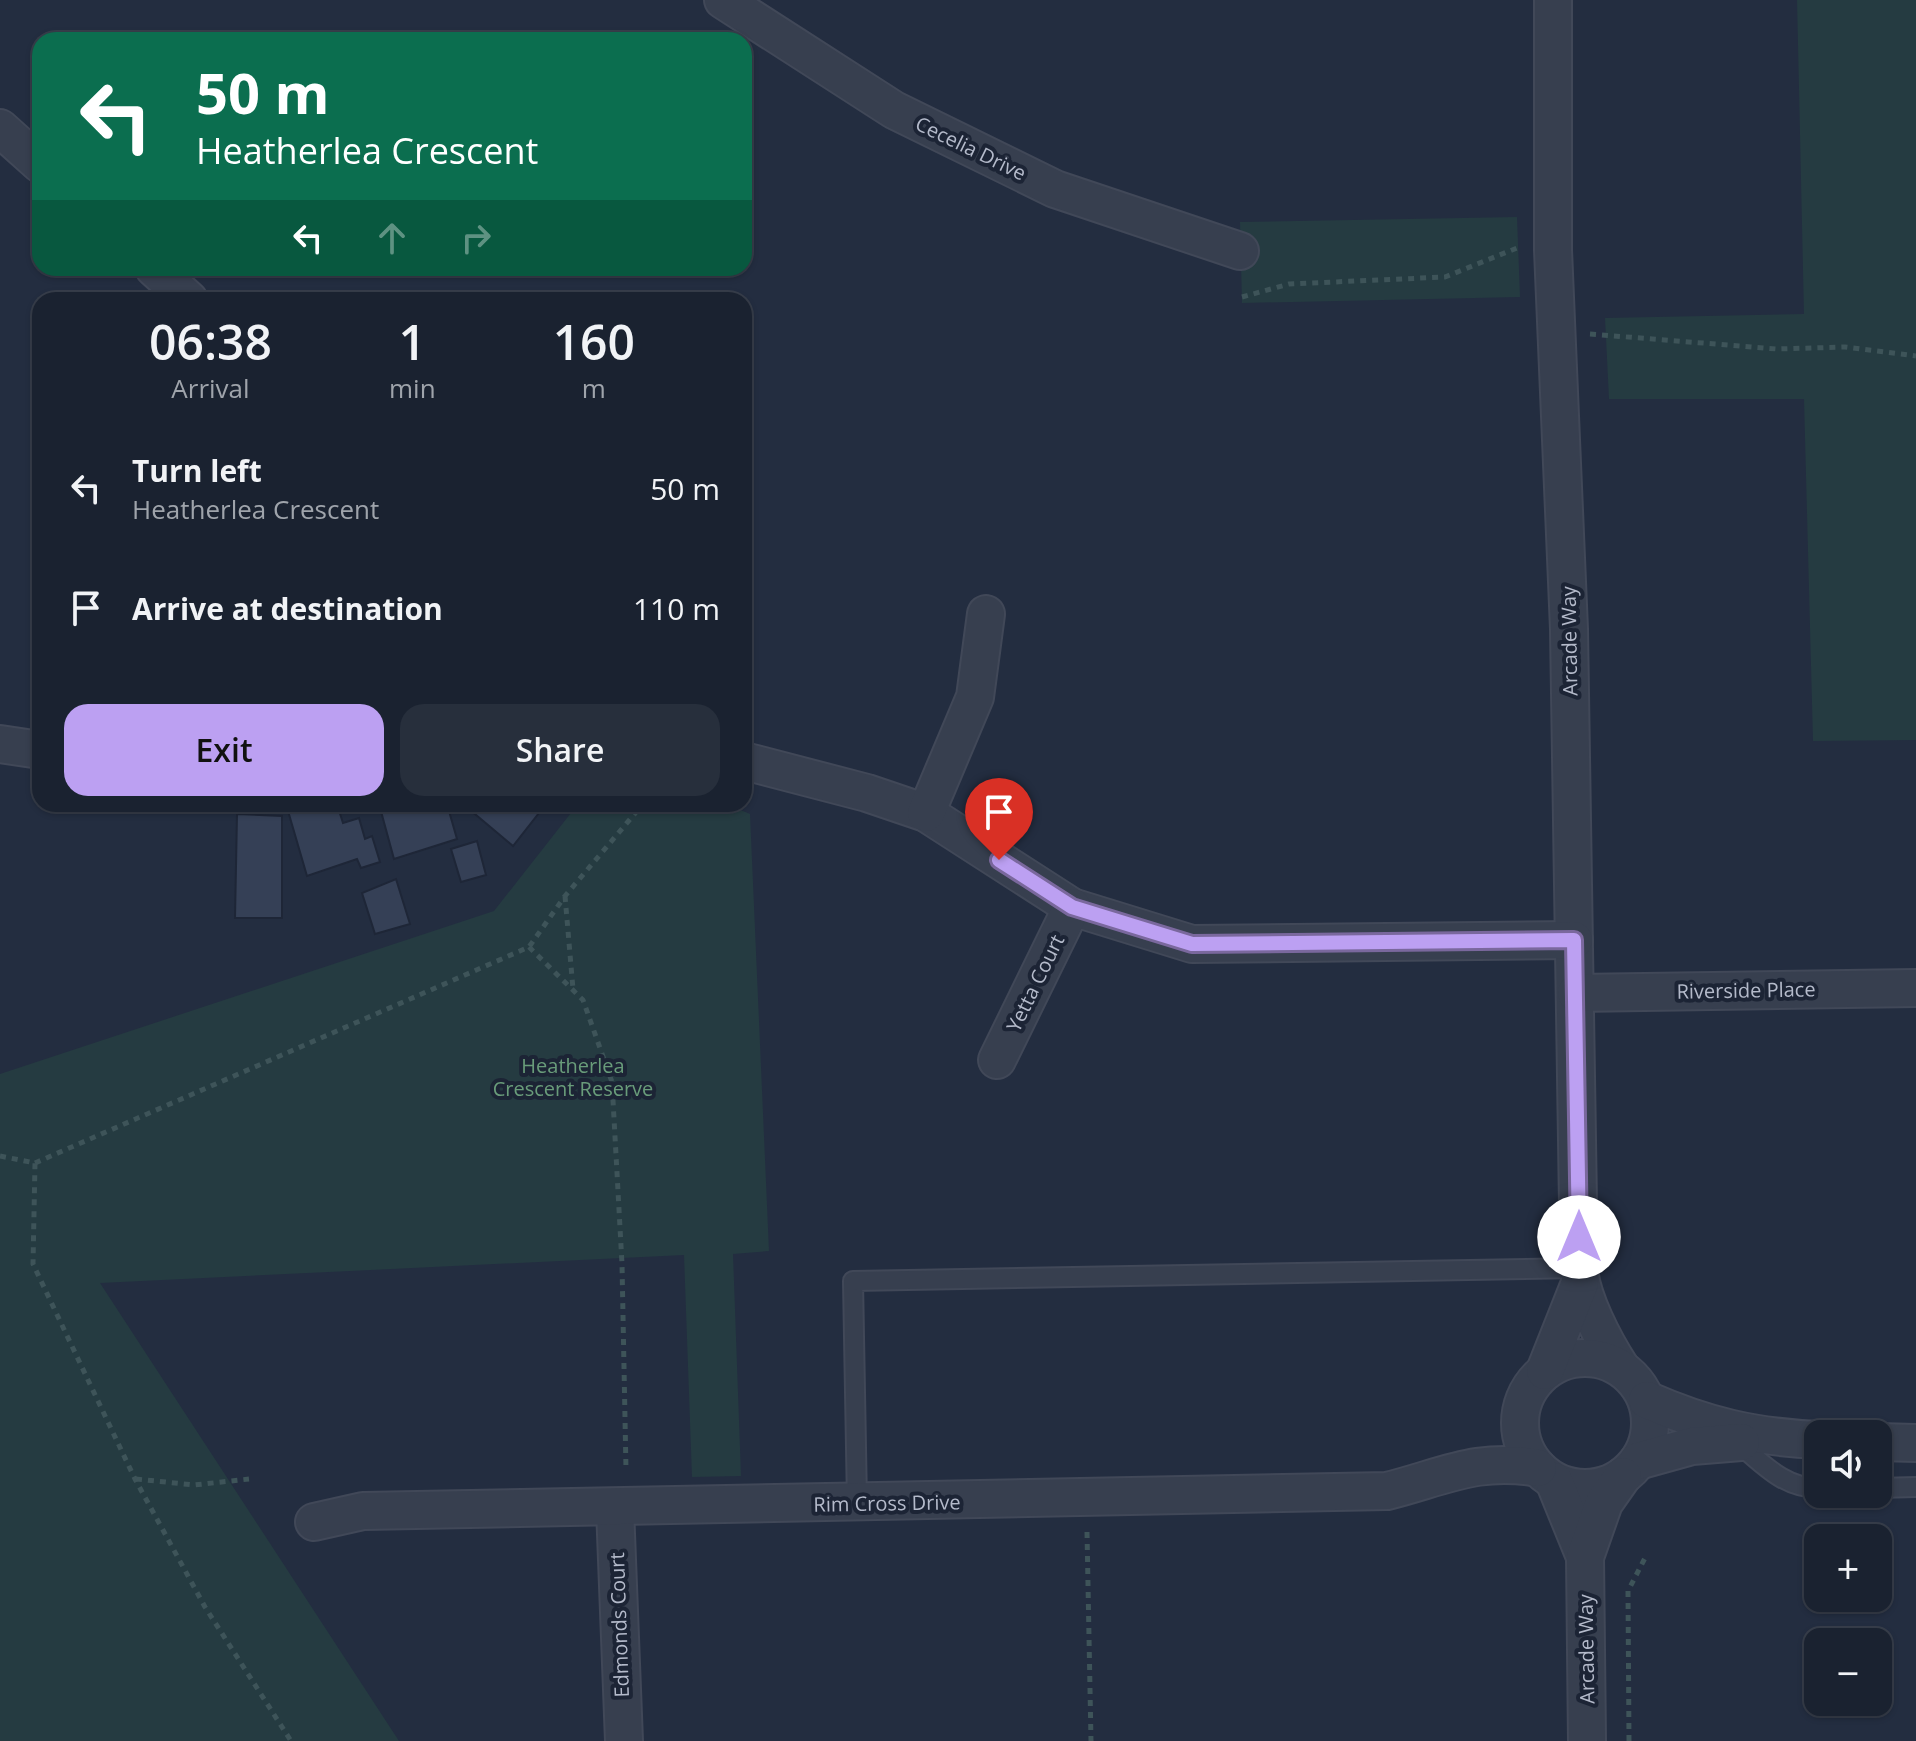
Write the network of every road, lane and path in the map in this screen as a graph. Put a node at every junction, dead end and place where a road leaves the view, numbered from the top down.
1 (723, 0) edge
2 (1553, 0) edge
3 (0, 128) edge
4 (32, 157) edge
5 (1525, 246) dead end
6 (1240, 251) dead end
7 (163, 276) edge
8 (180, 292) edge
9 (1242, 297) dead end
10 (1602, 335) dead end
11 (1916, 356) edge
12 (986, 614) dead end
13 (0, 744) edge
14 (32, 749) edge
15 (752, 763) edge
16 (636, 812) edge
17 (926, 813) junction
18 (565, 896) junction
19 (1072, 907) junction
20 (1574, 940) junction
21 (529, 947) junction
22 (1916, 988) edge
23 (573, 990) junction
24 (1576, 993) junction
25 (997, 1060) dead end
26 (0, 1156) edge
27 (35, 1163) junction
28 (1580, 1275) junction
29 (1621, 1368) junction
30 (1545, 1371) junction
31 (1647, 1400) junction
32 (1523, 1401) junction
33 (1750, 1440) junction
34 (1804, 1440) edge
35 (1892, 1442) edge
36 (1916, 1443) edge
37 (1458, 1469) junction
38 (1631, 1469) junction
39 (626, 1470) dead end
40 (1546, 1474) junction
41 (135, 1479) junction
42 (249, 1479) dead end
43 (1916, 1487) edge
44 (1804, 1488) edge
45 (1892, 1488) edge
46 (1086, 1499) junction
47 (857, 1503) junction
48 (615, 1508) junction
49 (314, 1522) dead end
50 (1646, 1556) dead end
51 (1585, 1557) junction
52 (291, 1741) edge
53 (624, 1741) edge
54 (1091, 1741) edge
55 (1587, 1741) edge
56 (1629, 1741) edge

1 - 6 street, Cecelia Drive
2 - 20 street, Arcade Way
3 - 4 street
5 - 9 path
7 - 8 street
10 - 11 path
12 - 17 street
13 - 14 street
15 - 17 street
16 - 18 path
17 - 19 street
18 - 21 path
18 - 23 path
19 - 20 street
19 - 25 street, Yetta Court
20 - 24 street, Arcade Way
21 - 23 path
21 - 27 path
22 - 24 street, Riverside Place
23 - 39 path
24 - 28 street, Arcade Way
26 - 27 path
27 - 41 path
28 - 29 street, Arcade Way
28 - 30 street, Arcade Way
28 - 47 lane
29 - 30 street
29 - 31 street
30 - 32 street
31 - 33 street
31 - 38 street
32 - 37 street, Rim Cross Drive
32 - 40 street
33 - 34 street
33 - 38 street
33 - 44 lane
35 - 36 street
37 - 40 street, Rim Cross Drive
37 - 46 street, Rim Cross Drive
38 - 40 street
38 - 51 street, Arcade Way
40 - 51 street, Arcade Way
41 - 42 path
41 - 52 path
43 - 45 lane
46 - 47 street, Rim Cross Drive
46 - 54 path
47 - 48 street, Rim Cross Drive
48 - 49 street, Rim Cross Drive
48 - 53 street, Edmonds Court
50 - 56 path
51 - 55 street, Arcade Way

